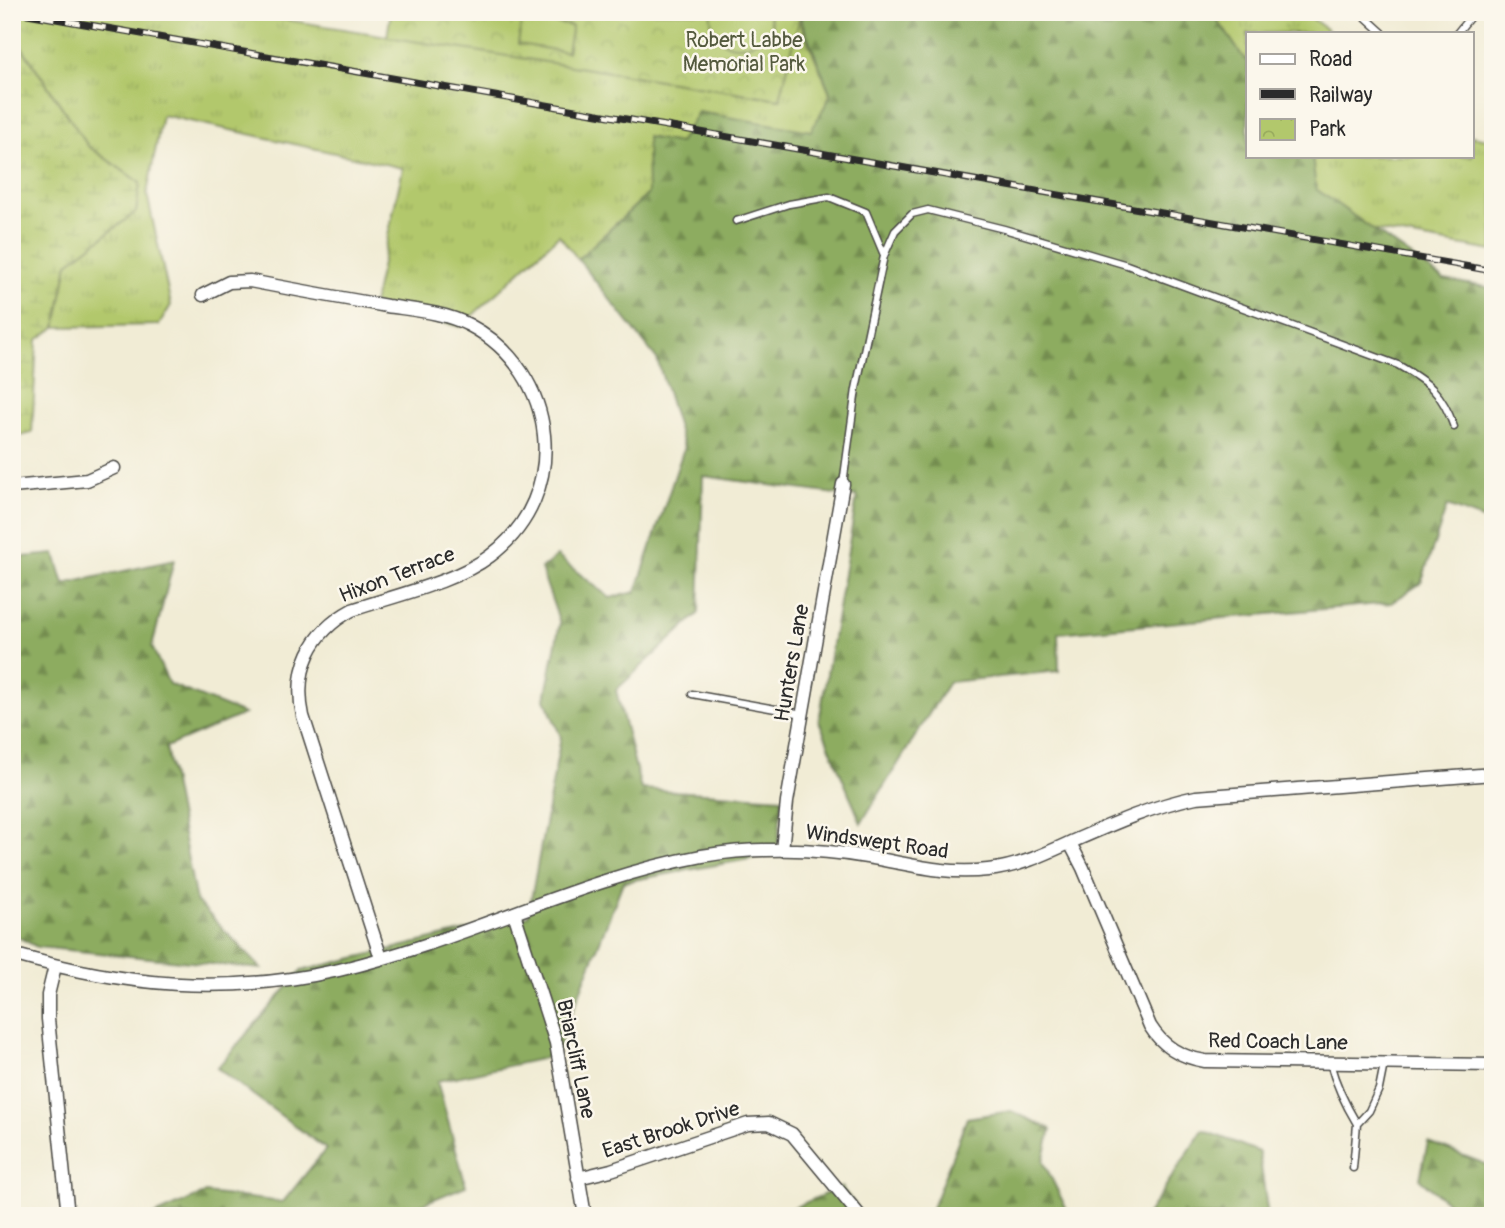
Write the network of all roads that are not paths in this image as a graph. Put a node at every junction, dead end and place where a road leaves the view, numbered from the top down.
1 (1360, 12) edge
2 (1468, 12) edge
3 (1382, 32) edge
4 (1458, 32) edge
5 (736, 221) dead end
6 (884, 256) junction
7 (203, 295) dead end
8 (1454, 427) dead end
9 (114, 468) dead end
10 (843, 484) joint
11 (12, 487) edge
12 (692, 694) dead end
13 (803, 713) junction
14 (1493, 774) edge
15 (1070, 843) junction
16 (782, 850) junction
17 (514, 913) junction
18 (12, 954) edge
19 (381, 958) junction
20 (55, 966) junction
21 (1331, 1063) junction
22 (1384, 1064) junction
23 (1493, 1065) edge
24 (1357, 1124) junction
25 (1353, 1168) dead end
26 (578, 1178) junction
27 (68, 1216) edge
28 (585, 1216) edge
29 (860, 1216) edge

1 - 3 lane
2 - 4 lane
5 - 6 lane
6 - 8 lane
6 - 10 lane
7 - 19 street, Hixon Terrace
9 - 11 street
10 - 13 street, Hunters Lane
12 - 13 lane
13 - 16 street, Hunters Lane
14 - 15 street, Windswept Road
15 - 16 street, Windswept Road
15 - 21 street, Red Coach Lane
16 - 17 street, Windswept Road
17 - 19 street, Windswept Road
17 - 26 street, Briarcliff Lane
18 - 20 street, Windswept Road
19 - 20 street, Windswept Road
20 - 27 street
21 - 22 street, Red Coach Lane
21 - 24 lane
22 - 23 street, Red Coach Lane
22 - 24 lane
24 - 25 lane
26 - 28 street, Briarcliff Lane
26 - 29 street, East Brook Drive

